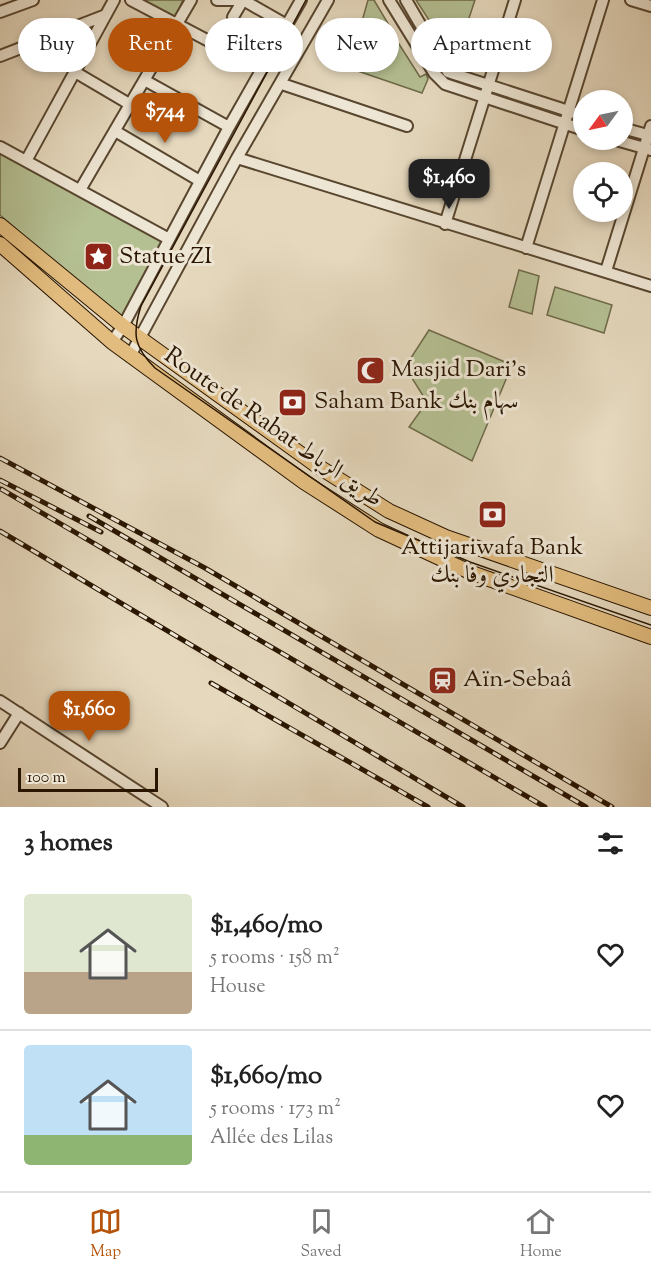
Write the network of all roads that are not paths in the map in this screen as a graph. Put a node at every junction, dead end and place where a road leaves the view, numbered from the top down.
1 (33, 0) edge
2 (114, 0) edge
3 (131, 0) edge
4 (191, 0) edge
5 (217, 0) edge
6 (243, 0) edge
7 (328, 0) edge
8 (389, 0) edge
9 (406, 0) edge
10 (515, 0) edge
11 (603, 0) edge
12 (631, 0) edge
13 (297, 1) edge
14 (651, 6) edge
15 (0, 12) edge
16 (106, 15) junction
17 (233, 17) dead end
18 (166, 18) edge
19 (181, 18) edge
20 (275, 18) edge
21 (290, 18) edge
22 (96, 33) edge
23 (0, 56) edge
24 (75, 72) joint
25 (151, 72) edge
26 (260, 72) edge
27 (146, 81) junction
28 (282, 84) junction
29 (488, 85) junction
30 (484, 97) junction
31 (131, 105) junction
32 (567, 111) junction
33 (573, 113) edge
34 (564, 124) junction
35 (406, 126) dead end
36 (573, 127) edge
37 (229, 128) junction
38 (633, 130) edge
39 (115, 131) junction
40 (650, 133) edge
41 (633, 145) edge
42 (0, 147) edge
43 (648, 149) edge
44 (237, 158) junction
45 (26, 161) junction
46 (200, 181) junction
47 (80, 190) junction
48 (445, 224) junction
49 (0, 225) edge
50 (169, 239) junction
51 (0, 244) edge
52 (526, 248) junction
53 (606, 272) junction
54 (651, 285) edge
55 (123, 326) junction
56 (140, 338) junction
57 (112, 342) junction
58 (130, 356) junction
59 (651, 608) edge
60 (651, 637) edge
61 (0, 701) edge
62 (19, 713) junction
63 (0, 742) edge
64 (159, 805) edge
65 (145, 807) edge

1 - 15 street
2 - 16 street
3 - 18 street
4 - 19 street
5 - 6 street
6 - 17 street
6 - 20 street
7 - 28 street
8 - 30 street
9 - 29 street
10 - 29 street
11 - 32 street
12 - 14 street
13 - 21 street
16 - 22 street
16 - 23 street
24 - 31 street
24 - 45 street
25 - 27 street
26 - 37 street
27 - 31 street
27 - 37 street
28 - 35 street
28 - 44 street
29 - 30 street
29 - 32 street
30 - 34 street
30 - 48 street
31 - 39 street
32 - 33 street
32 - 34 street
34 - 36 street
34 - 52 street
37 - 46 street
38 - 40 street
39 - 46 street
39 - 47 street
40 - 43 street
41 - 43 street
42 - 45 street
43 - 53 street
44 - 48 street
44 - 56 street
45 - 47 street
46 - 50 street
47 - 50 street
48 - 52 street
49 - 55 main road, Route de Rabat طريق الرباط
50 - 55 street
51 - 57 main road, Route de Rabat طريق الرباط
52 - 53 street
53 - 54 street
55 - 56 main road, Route de Rabat طريق الرباط
55 - 57 street
56 - 58 street
56 - 59 main road, Route de Rabat طريق الرباط
57 - 58 main road, Route de Rabat طريق الرباط
58 - 60 main road, Route de Rabat طريق الرباط
61 - 62 street
62 - 63 street
62 - 64 street
64 - 65 street

